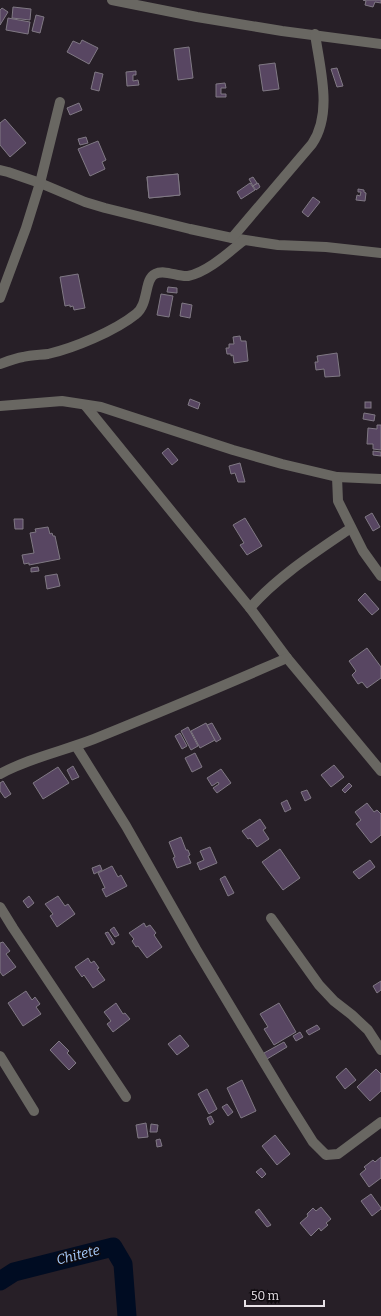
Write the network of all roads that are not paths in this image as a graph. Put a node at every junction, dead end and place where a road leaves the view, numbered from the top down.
1 (112, 0) edge
2 (314, 34) junction
3 (381, 44) edge
4 (60, 102) dead end
5 (0, 170) edge
6 (40, 183) junction
7 (232, 238) junction
8 (244, 240) junction
9 (381, 253) edge
10 (0, 298) edge
11 (0, 364) edge
12 (85, 405) junction
13 (0, 406) edge
14 (337, 477) junction
15 (381, 480) edge
16 (351, 528) junction
17 (381, 576) edge
18 (250, 608) junction
19 (287, 658) junction
20 (76, 746) junction
21 (381, 771) edge
22 (0, 774) edge
23 (0, 907) edge
24 (271, 918) dead end
25 (381, 1050) edge
26 (0, 1056) edge
27 (126, 1097) dead end
28 (34, 1111) dead end
29 (381, 1122) edge

1 - 2 street
2 - 3 street
2 - 7 street
4 - 6 street
5 - 6 street
6 - 7 street
6 - 10 street
7 - 8 street
8 - 9 street
8 - 11 street
12 - 13 street
12 - 14 street
12 - 18 street
14 - 15 street
14 - 16 street
16 - 17 street
16 - 18 street
18 - 19 street
19 - 20 street
19 - 21 street
20 - 22 street
20 - 29 street
23 - 27 street
24 - 25 street
26 - 28 street

